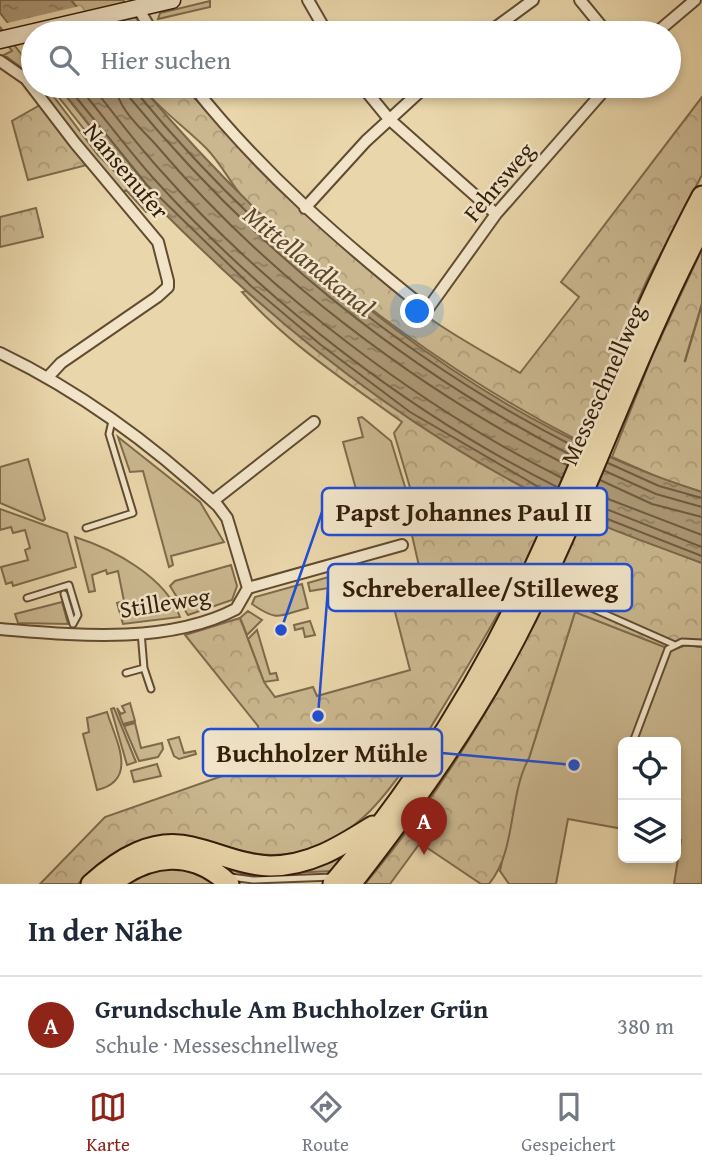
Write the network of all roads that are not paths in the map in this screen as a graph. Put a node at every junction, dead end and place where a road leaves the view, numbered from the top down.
1 (172, 0) edge
2 (308, 0) edge
3 (533, 0) edge
4 (580, 0) edge
5 (695, 0) edge
6 (138, 8) junction
7 (78, 21) edge
8 (146, 21) edge
9 (320, 21) edge
10 (504, 21) edge
11 (597, 21) edge
12 (670, 21) edge
13 (21, 34) edge
14 (2, 39) edge
15 (0, 61) edge
16 (21, 76) edge
17 (41, 98) edge
18 (203, 98) edge
19 (372, 98) edge
20 (413, 98) edge
21 (598, 98) edge
22 (389, 119) junction
23 (702, 196) edge
24 (305, 208) junction
25 (496, 214) junction
26 (702, 226) edge
27 (0, 353) edge
28 (48, 377) junction
29 (610, 411) junction
30 (112, 421) junction
31 (314, 422) dead end
32 (213, 501) junction
33 (86, 528) dead end
34 (402, 545) dead end
35 (248, 588) junction
36 (64, 594) dead end
37 (27, 598) dead end
38 (571, 599) dead end
39 (73, 628) junction
40 (0, 629) edge
41 (141, 632) junction
42 (702, 643) edge
43 (676, 645) junction
44 (145, 668) junction
45 (126, 673) dead end
46 (151, 689) dead end
47 (635, 737) edge
48 (389, 825) junction
49 (224, 879) edge
50 (341, 882) edge
51 (91, 884) edge
52 (111, 884) edge

1 - 6 street
2 - 9 street
3 - 10 street
4 - 11 street
5 - 12 street
6 - 7 street
6 - 8 street
13 - 14 street
15 - 16 street, Nansenufer
17 - 28 street, Nansenufer
18 - 24 street
19 - 22 street
20 - 22 street
21 - 25 street, Fehrsweg
22 - 24 street
22 - 25 street
23 - 29 highway, Messeschnellweg
24 - 25 street, Fehrsweg
26 - 29 highway, Messeschnellweg
27 - 28 street
28 - 30 street
29 - 48 highway, Messeschnellweg
30 - 32 street
30 - 33 lane
31 - 32 street
32 - 35 street
34 - 35 street
35 - 41 street, Stilleweg
36 - 39 lane
37 - 39 lane
38 - 43 lane
39 - 40 street, Stilleweg
39 - 41 street, Stilleweg
41 - 44 lane
42 - 43 lane
43 - 47 lane
44 - 45 lane
44 - 46 lane
48 - 50 highway, Messeschnellweg
48 - 51 highway
49 - 50 lane
49 - 52 highway

